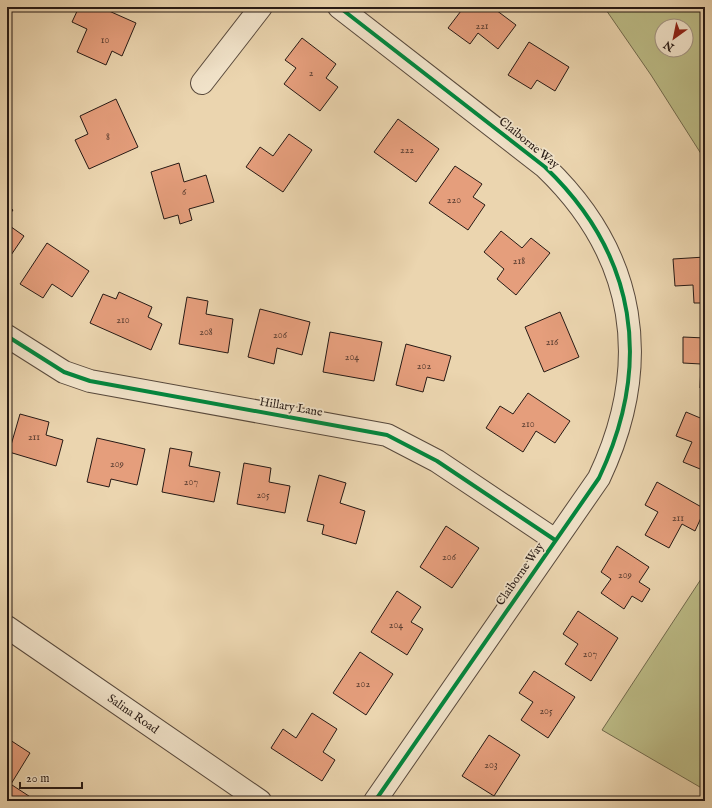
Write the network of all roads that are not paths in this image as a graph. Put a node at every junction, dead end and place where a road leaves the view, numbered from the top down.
1 (261, 7) edge
2 (339, 7) edge
3 (202, 83) dead end
4 (7, 336) edge
5 (555, 540) junction
6 (7, 627) edge
7 (260, 801) edge
8 (376, 801) edge

1 - 3 street
2 - 5 street, Claiborne Way
4 - 5 street, Hillary Lane
5 - 8 street, Claiborne Way
6 - 7 street, Salina Road

